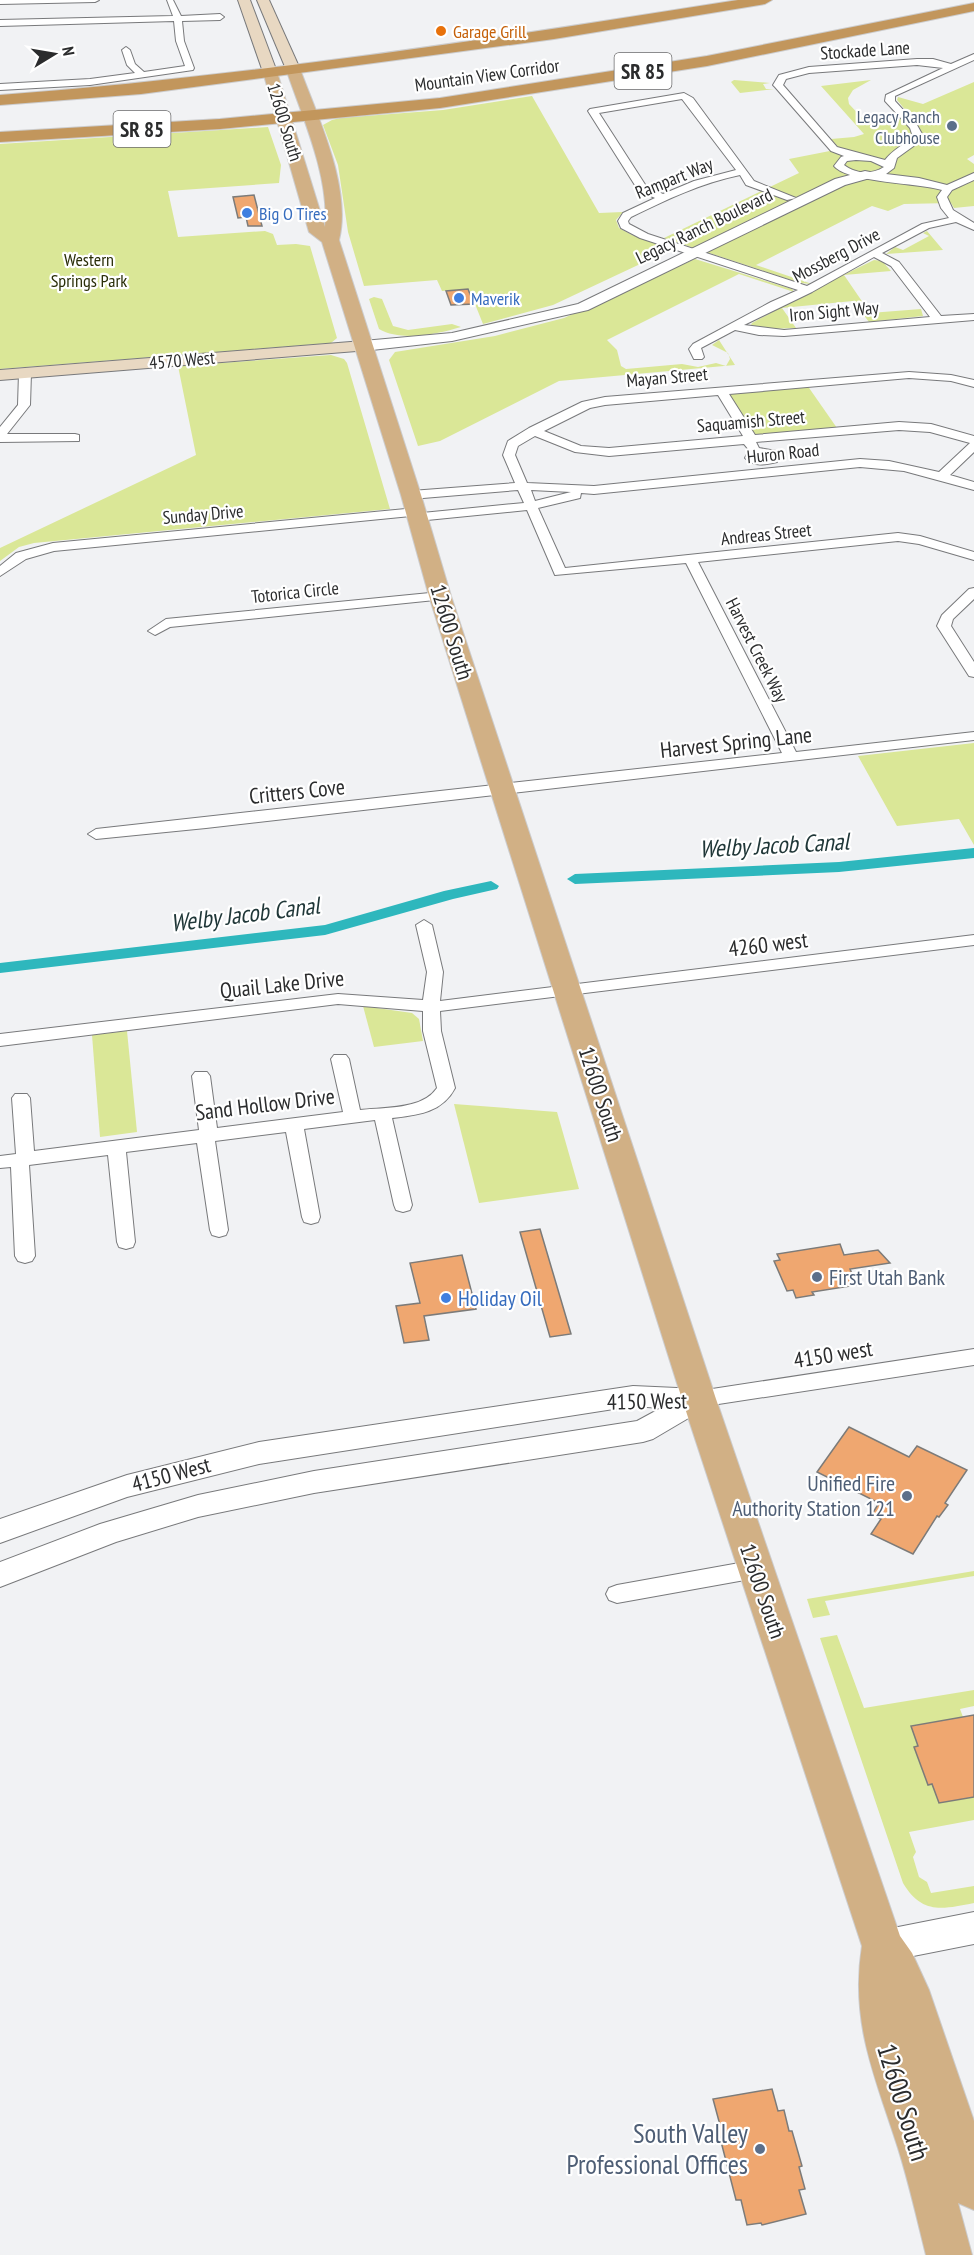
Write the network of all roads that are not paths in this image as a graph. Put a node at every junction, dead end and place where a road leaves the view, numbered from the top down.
1 (54, 0) edge
2 (97, 0) edge
3 (244, 0) edge
4 (262, 0) edge
5 (765, 0) edge
6 (0, 1) edge
7 (170, 1) edge
8 (974, 7) edge
9 (220, 16) dead end
10 (178, 18) junction
11 (102, 21) junction
12 (0, 23) edge
13 (126, 50) dead end
14 (974, 57) edge
15 (951, 67) junction
16 (293, 69) junction
17 (270, 72) junction
18 (141, 75) junction
19 (0, 87) edge
20 (0, 100) edge
21 (308, 117) junction
22 (284, 119) junction
23 (0, 137) edge
24 (834, 149) junction
25 (896, 152) junction
26 (861, 157) junction
27 (839, 165) junction
28 (889, 166) junction
29 (742, 172) junction
30 (867, 175) junction
31 (974, 176) edge
32 (919, 181) junction
33 (948, 188) junction
34 (663, 198) junction
35 (791, 198) junction
36 (956, 219) junction
37 (974, 227) edge
38 (330, 240) junction
39 (688, 251) junction
40 (874, 253) junction
41 (808, 290) junction
42 (974, 317) edge
43 (938, 320) junction
44 (733, 326) junction
45 (363, 346) junction
46 (698, 357) dead end
47 (25, 373) junction
48 (0, 375) edge
49 (974, 384) edge
50 (721, 391) junction
51 (533, 431) junction
52 (0, 436) edge
53 (75, 438) dead end
54 (751, 439) junction
55 (974, 442) edge
56 (764, 459) junction
57 (942, 476) junction
58 (520, 481) junction
59 (974, 486) edge
60 (594, 490) junction
61 (530, 506) junction
62 (415, 508) junction
63 (974, 556) edge
64 (691, 560) junction
65 (0, 572) edge
66 (560, 572) joint
67 (974, 592) edge
68 (440, 596) junction
69 (155, 631) dead end
70 (969, 657) edge
71 (974, 673) edge
72 (974, 736) edge
73 (791, 757) junction
74 (503, 791) junction
75 (96, 834) dead end
76 (424, 925) dead end
77 (974, 940) edge
78 (568, 992) junction
79 (431, 1006) junction
80 (0, 1040) edge
81 (340, 1059) dead end
82 (201, 1076) dead end
83 (21, 1098) dead end
84 (382, 1113) junction
85 (353, 1117) junction
86 (294, 1124) junction
87 (207, 1135) junction
88 (116, 1147) junction
89 (22, 1159) junction
90 (0, 1162) edge
91 (403, 1205) dead end
92 (311, 1217) dead end
93 (219, 1230) dead end
94 (126, 1242) dead end
95 (25, 1256) dead end
96 (974, 1357) edge
97 (699, 1399) junction
98 (0, 1532) edge
99 (756, 1569) junction
100 (0, 1575) edge
101 (617, 1594) dead end
102 (974, 1928) edge
103 (883, 1946) junction
104 (974, 2187) edge
105 (949, 2255) edge

1 - 2 street
1 - 6 street
2 - 11 street
3 - 17 main road, 12600 South
4 - 16 main road, 12600 South
5 - 16 highway, Mountain View Corridor / SR 85
7 - 10 street
8 - 21 highway, Mountain View Corridor / SR 85
9 - 10 street
10 - 11 street
10 - 18 street
11 - 12 street
13 - 18 street
14 - 15 street
15 - 24 street, Stockade Lane
15 - 25 street
16 - 17 highway, Mountain View Corridor / SR 85
16 - 21 main road, 12600 South
17 - 20 highway, Mountain View Corridor / SR 85
17 - 22 main road, 12600 South
18 - 19 street
21 - 22 highway, Mountain View Corridor / SR 85
21 - 38 main road, 12600 South
22 - 23 highway, Mountain View Corridor / SR 85
22 - 38 main road, 12600 South
24 - 26 street
24 - 27 street
25 - 26 street
25 - 28 street
26 - 27 street
26 - 28 street
27 - 30 street
27 - 35 street, Legacy Ranch Boulevard
28 - 30 street
28 - 32 street
29 - 34 street, Rampart Way
29 - 34 street
29 - 35 street
30 - 32 street
30 - 39 street, Legacy Ranch Boulevard
31 - 33 street
32 - 33 street
33 - 36 street
34 - 39 street, Rampart Way
35 - 39 street, Legacy Ranch Boulevard
36 - 37 street
36 - 40 street, Mossberg Drive
38 - 45 main road, 12600 South
39 - 41 street
39 - 45 street, Legacy Ranch Boulevard
40 - 41 street, Mossberg Drive
40 - 43 street
41 - 44 street, Mossberg Drive
42 - 43 street, Iron Sight Way
43 - 44 street, Iron Sight Way
44 - 46 street, Mossberg Drive
45 - 47 main road, 4570 West
45 - 62 main road, 12600 South
47 - 48 main road, 4570 West
47 - 52 street
49 - 50 street, Mayan Street
50 - 51 street, Mayan Street
50 - 54 street
51 - 54 street, Saquamish Street
51 - 58 street, Mayan Street
52 - 53 street
54 - 55 street, Saquamish Street
54 - 56 street
55 - 57 street
56 - 57 street, Huron Road
56 - 60 street, Huron Road
57 - 59 street, Huron Road
58 - 60 street, Huron Road
58 - 61 street, Mayan Street
58 - 62 street, Huron Road
60 - 61 street, Huron Road
61 - 62 street, Huron Road
61 - 66 street, Mayan Street
62 - 65 street, Sunday Drive
62 - 68 main road, 12600 South
63 - 64 street, Andreas Street
64 - 66 street, Andreas Street
64 - 73 street, Harvest Creek Way
67 - 70 street
68 - 69 street, Totorica Circle
68 - 74 main road, 12600 South
70 - 71 street
72 - 73 street, Harvest Spring Lane
73 - 74 street, Harvest Spring Lane
74 - 75 street, Critters Cove
74 - 78 main road, 12600 South
76 - 79 street, Sand Hollow Drive
77 - 78 street, 4260 west
78 - 79 street, Quail Lake Drive
78 - 97 main road, 12600 South
79 - 80 street, Quail Lake Drive
79 - 84 street, Sand Hollow Drive
81 - 85 street
82 - 87 street
83 - 89 street
84 - 85 street, Sand Hollow Drive
84 - 91 street
85 - 86 street, Sand Hollow Drive
86 - 87 street, Sand Hollow Drive
86 - 92 street
87 - 88 street, Sand Hollow Drive
87 - 93 street
88 - 89 street, Sand Hollow Drive
88 - 94 street
89 - 90 street, Sand Hollow Drive
89 - 95 street
96 - 97 street, 4150 west
97 - 98 street, 4150 West
97 - 99 main road, 12600 South
97 - 100 street, 4150 West
99 - 101 street
99 - 103 main road, 12600 South
102 - 103 street
103 - 104 main road, 12600 South
103 - 105 main road, 12600 South

